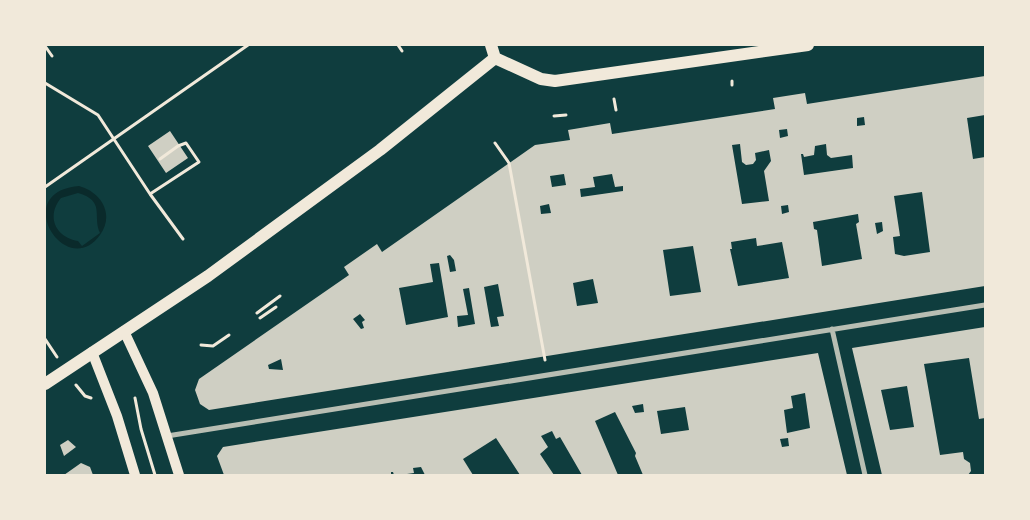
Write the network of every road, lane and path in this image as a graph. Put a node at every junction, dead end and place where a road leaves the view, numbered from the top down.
1 (248, 45) edge
2 (398, 45) edge
3 (492, 45) edge
4 (808, 45) edge
5 (45, 46) edge
6 (402, 51) dead end
7 (52, 56) dead end
8 (495, 58) junction
9 (45, 83) edge
10 (614, 99) dead end
11 (616, 110) dead end
12 (566, 114) dead end
13 (554, 116) dead end
14 (114, 140) junction
15 (494, 143) dead end
16 (160, 159) dead end
17 (45, 187) edge
18 (150, 194) junction
19 (183, 239) dead end
20 (280, 296) dead end
21 (985, 305) edge
22 (276, 306) dead end
23 (257, 313) dead end
24 (260, 318) dead end
25 (832, 329) junction
26 (124, 331) junction
27 (229, 335) dead end
28 (201, 345) dead end
29 (92, 352) junction
30 (545, 360) dead end
31 (45, 384) edge
32 (141, 429) dead end
33 (167, 436) junction
34 (135, 475) edge
35 (155, 475) edge
36 (179, 475) edge
37 (865, 475) edge

1 - 14 path
2 - 6 path
3 - 8 main road
4 - 8 main road
5 - 7 path
8 - 26 main road
9 - 14 path
10 - 11 path
12 - 13 path
14 - 17 path
14 - 18 path
15 - 30 path
16 - 18 path
18 - 19 path
20 - 23 path
21 - 25 street
22 - 24 path
25 - 33 street
25 - 37 street
26 - 29 main road
26 - 33 main road
27 - 28 path
29 - 31 main road
29 - 34 main road
32 - 35 path
33 - 36 main road

